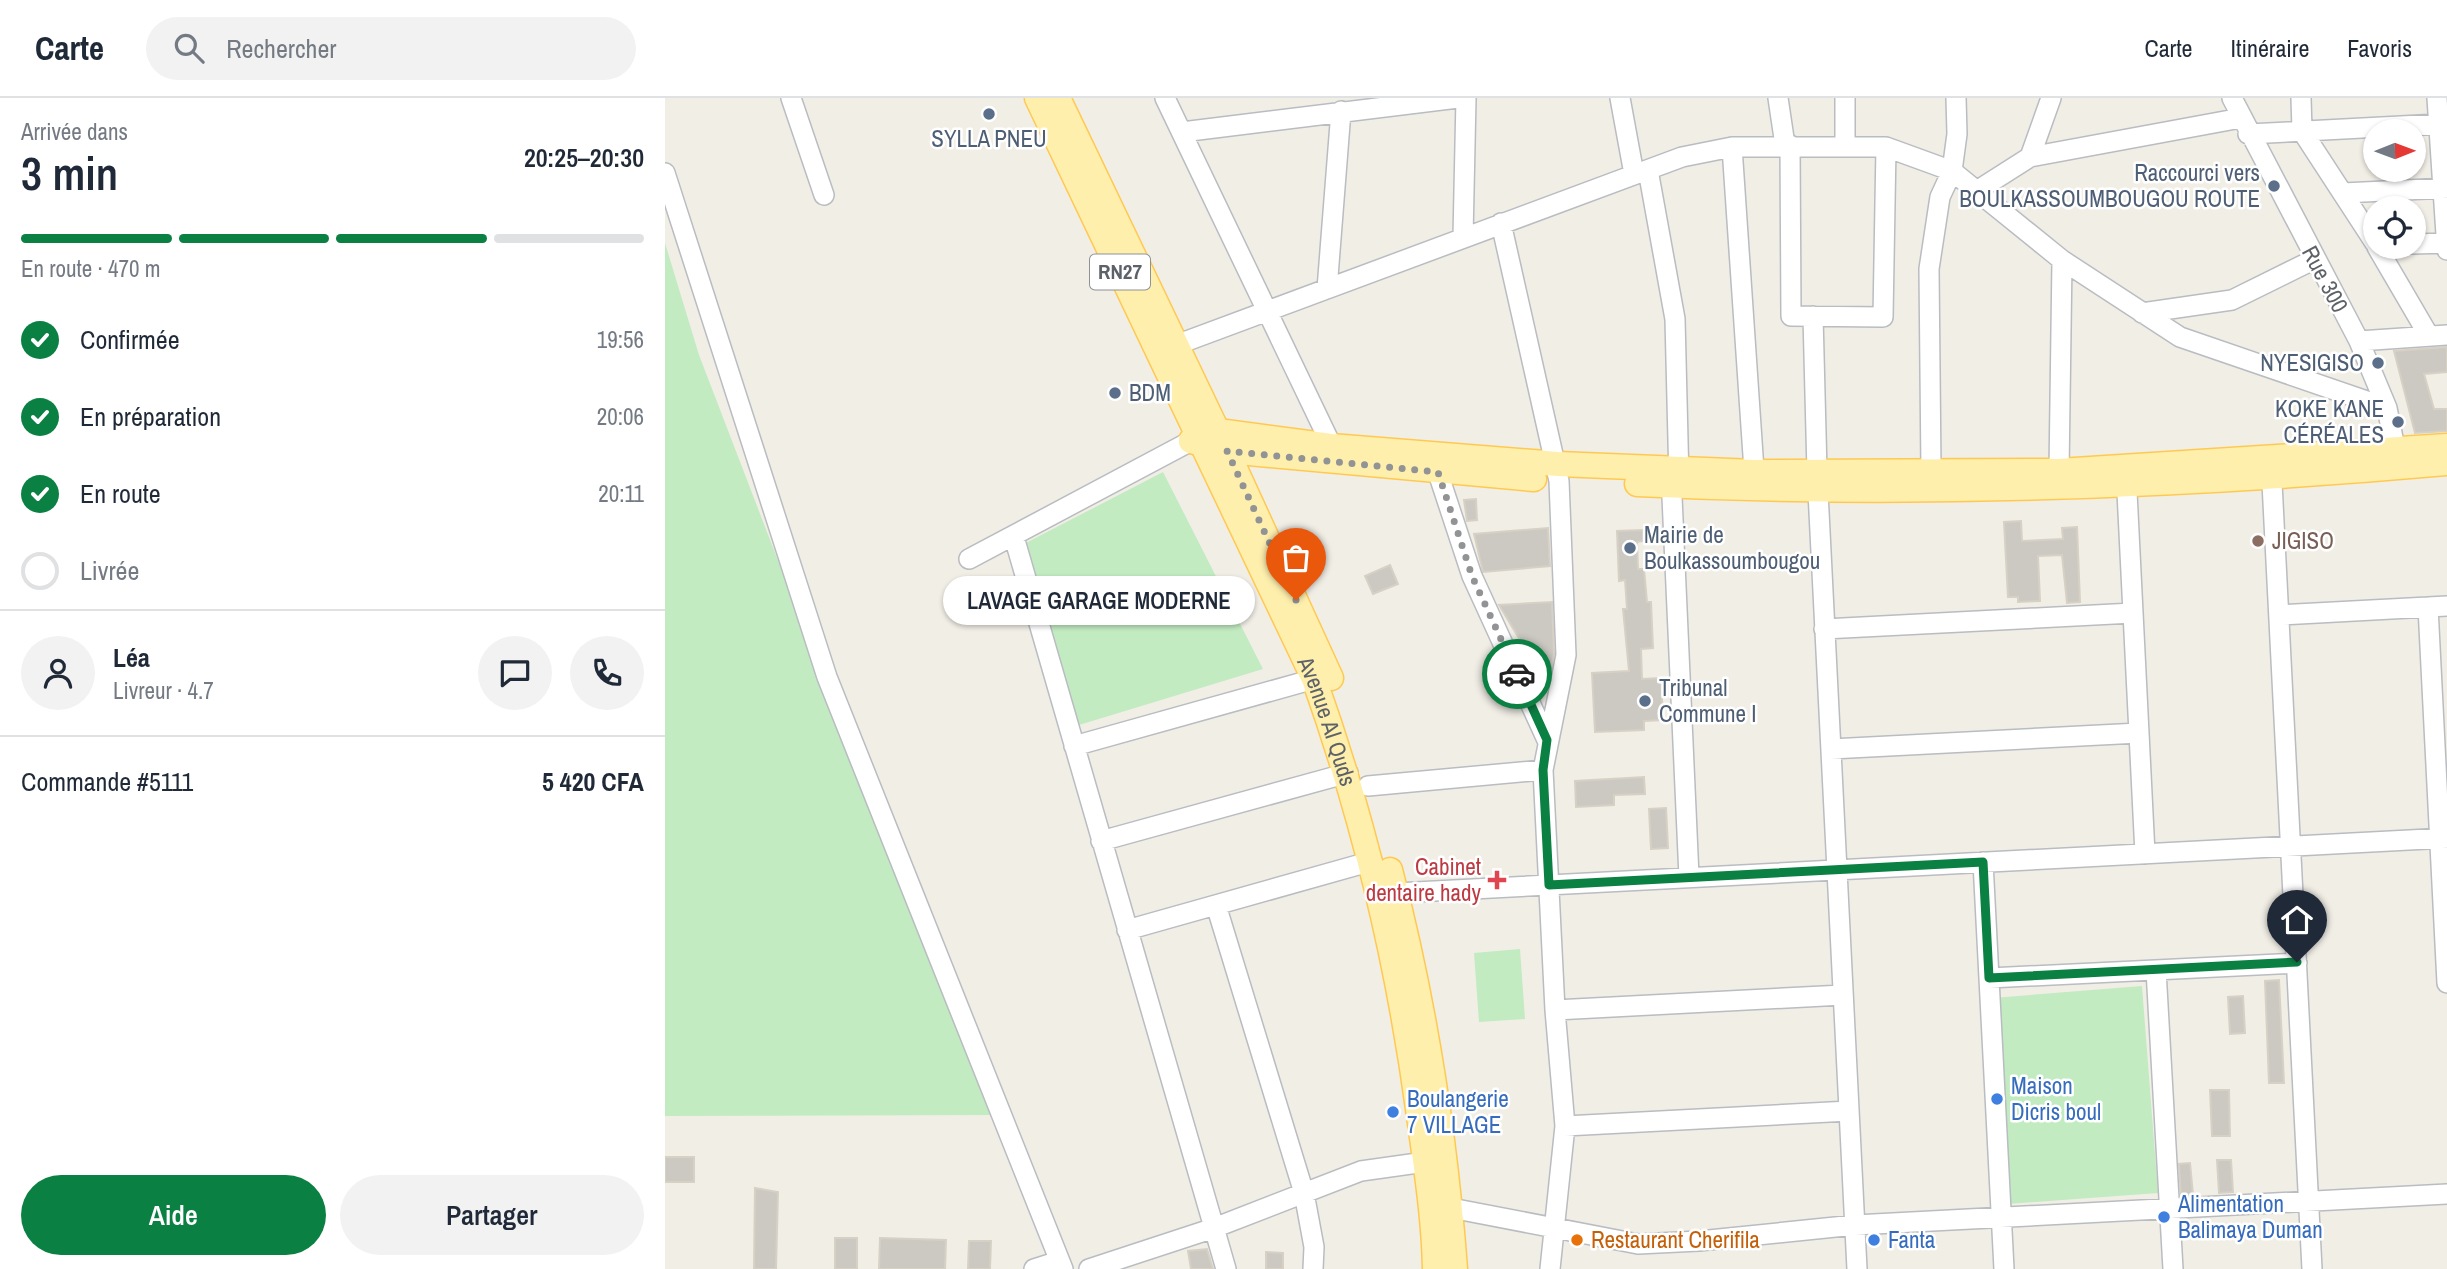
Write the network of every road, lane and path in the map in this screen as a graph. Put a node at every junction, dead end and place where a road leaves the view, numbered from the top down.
1 (791, 98) edge
2 (1037, 98) edge
3 (1058, 98) edge
4 (1165, 98) edge
5 (1458, 98) edge
6 (1466, 98) edge
7 (1620, 98) edge
8 (1778, 98) edge
9 (1845, 98) edge
10 (1956, 98) edge
11 (2051, 98) edge
12 (2232, 98) edge
13 (2301, 98) edge
14 (2437, 98) edge
15 (1390, 102) edge
16 (1341, 111) junction
17 (2439, 124) junction
18 (2244, 126) junction
19 (2302, 131) junction
20 (1182, 132) junction
21 (1788, 145) junction
22 (1845, 145) junction
23 (1732, 147) junction
24 (1886, 147) junction
25 (2030, 158) junction
26 (1952, 171) junction
27 (1641, 172) junction
28 (665, 173) edge
29 (2445, 188) edge
30 (1975, 192) junction
31 (2343, 193) junction
32 (824, 195) dead end
33 (1501, 223) junction
34 (2363, 225) edge
35 (1463, 237) junction
36 (2447, 243) edge
37 (2426, 244) edge
38 (2447, 250) edge
39 (2315, 259) junction
40 (2386, 259) edge
41 (2062, 260) junction
42 (1327, 289) junction
43 (1267, 311) junction
44 (2142, 313) junction
45 (1813, 316) junction
46 (2438, 336) edge
47 (2359, 341) junction
48 (1176, 345) junction
49 (2387, 408) junction
50 (1207, 441) junction
51 (2447, 446) edge
52 (1336, 454) junction
53 (2398, 459) junction
54 (2447, 463) edge
55 (2271, 469) junction
56 (1931, 471) junction
57 (2059, 471) junction
58 (1438, 472) junction
59 (1558, 472) junction
60 (2126, 477) junction
61 (1755, 481) junction
62 (1817, 481) junction
63 (1676, 484) junction
64 (1014, 537) junction
65 (969, 559) dead end
66 (2437, 606) edge
67 (2133, 613) junction
68 (2279, 614) junction
69 (1824, 629) junction
70 (1314, 679) junction
71 (2139, 733) junction
72 (1547, 740) junction
73 (1074, 746) junction
74 (1831, 749) junction
75 (1543, 770) junction
76 (1358, 780) junction
77 (2443, 838) edge
78 (1101, 841) junction
79 (2291, 846) junction
80 (2145, 854) junction
81 (1372, 861) junction
82 (1983, 862) junction
83 (1837, 870) junction
84 (1689, 877) junction
85 (1549, 885) junction
86 (1396, 892) junction
87 (1216, 905) junction
88 (1127, 930) junction
89 (2446, 959) edge
90 (2297, 962) junction
91 (2156, 970) junction
92 (1989, 978) junction
93 (2447, 984) edge
94 (1843, 995) junction
95 (1555, 1010) junction
96 (1849, 1111) junction
97 (1565, 1126) junction
98 (1425, 1162) junction
99 (1304, 1193) junction
100 (2447, 1194) edge
101 (2309, 1201) junction
102 (1451, 1208) junction
103 (2170, 1208) junction
104 (2001, 1217) junction
105 (1855, 1225) junction
106 (1214, 1228) junction
107 (1552, 1230) junction
108 (1061, 1265) edge
109 (1034, 1269) edge
110 (1089, 1269) edge
111 (1226, 1269) edge
112 (1313, 1269) edge
113 (1435, 1269) edge
114 (1455, 1269) edge
115 (1550, 1269) edge
116 (1857, 1269) edge
117 (2004, 1269) edge
118 (2173, 1269) edge
119 (2312, 1269) edge

1 - 32 street
2 - 50 main road, Avenue Al Quds / RN27
3 - 48 main road, Avenue Al Quds / RN27
4 - 20 street
5 - 15 street
6 - 35 street
7 - 27 street
8 - 21 street
9 - 22 street
10 - 26 street
11 - 25 street
12 - 18 street, Rue 300
13 - 19 street
14 - 17 street
15 - 16 street
16 - 20 street
16 - 42 street
17 - 19 street
17 - 29 street
18 - 19 street
18 - 25 street
18 - 39 street, Rue 300
19 - 31 street
20 - 43 street
21 - 22 street
21 - 23 street
21 - 45 street
22 - 24 street
23 - 27 street
23 - 61 street
24 - 26 street
24 - 45 street
25 - 30 street
26 - 30 street
26 - 56 street
27 - 33 street
27 - 63 street
28 - 108 street
29 - 31 street
29 - 36 street
30 - 41 street
31 - 34 street
33 - 35 street
33 - 59 street
35 - 42 street
36 - 37 street
36 - 38 street
39 - 44 street
39 - 47 street, Rue 300
40 - 46 street
41 - 44 street
41 - 57 street
42 - 43 street
43 - 48 street
43 - 52 street
44 - 49 street
45 - 62 street
46 - 47 street
47 - 49 street, Rue 300
48 - 50 main road, Avenue Al Quds / RN27
49 - 53 street, Rue 300
50 - 52 main road
50 - 64 street
50 - 70 main road, Avenue Al Quds / RN27
50 - 76 main road, Avenue Al Quds / RN27
51 - 53 main road
52 - 58 main road
52 - 59 main road
53 - 54 main road
53 - 55 main road
55 - 60 main road
55 - 68 street
56 - 57 main road
56 - 62 main road
57 - 60 main road
58 - 59 main road
58 - 72 street
59 - 63 main road
59 - 72 street
60 - 62 main road
60 - 67 street
61 - 62 main road
61 - 63 main road
62 - 69 street
63 - 84 street
64 - 65 street
64 - 73 street
66 - 68 street
66 - 77 street
67 - 69 street
67 - 71 street
68 - 79 street
69 - 74 street
70 - 73 street
70 - 76 main road, Avenue Al Quds / RN27
71 - 74 street
71 - 80 street
72 - 75 street
73 - 78 street
74 - 83 street
75 - 76 street
75 - 85 street
76 - 78 street
76 - 81 main road, Avenue Al Quds / RN27
76 - 86 main road, Avenue Al Quds / RN27
77 - 79 street
77 - 89 street
78 - 88 street
79 - 80 street
79 - 90 street
80 - 82 street
81 - 87 street
81 - 98 main road, Avenue Al Quds / RN27
82 - 83 street
82 - 92 street
83 - 84 street
83 - 94 street
84 - 85 street
85 - 86 street
85 - 95 street
86 - 102 main road, Avenue Al Quds / RN27
87 - 88 street
87 - 99 street
88 - 106 street
89 - 93 street
90 - 91 street
90 - 101 street
91 - 92 street
91 - 103 street
92 - 104 street
94 - 95 street
94 - 96 street
95 - 97 street
96 - 97 street
96 - 105 street
97 - 107 street
98 - 99 street
98 - 113 main road, Avenue Al Quds / RN27
99 - 106 street
99 - 112 street
100 - 101 street
101 - 103 street
101 - 119 street
102 - 107 street
102 - 114 main road, Avenue Al Quds / RN27
103 - 104 street
103 - 118 street
104 - 105 street
104 - 117 street
105 - 107 street
105 - 116 street
106 - 110 street
106 - 111 street
107 - 115 street
108 - 109 street

